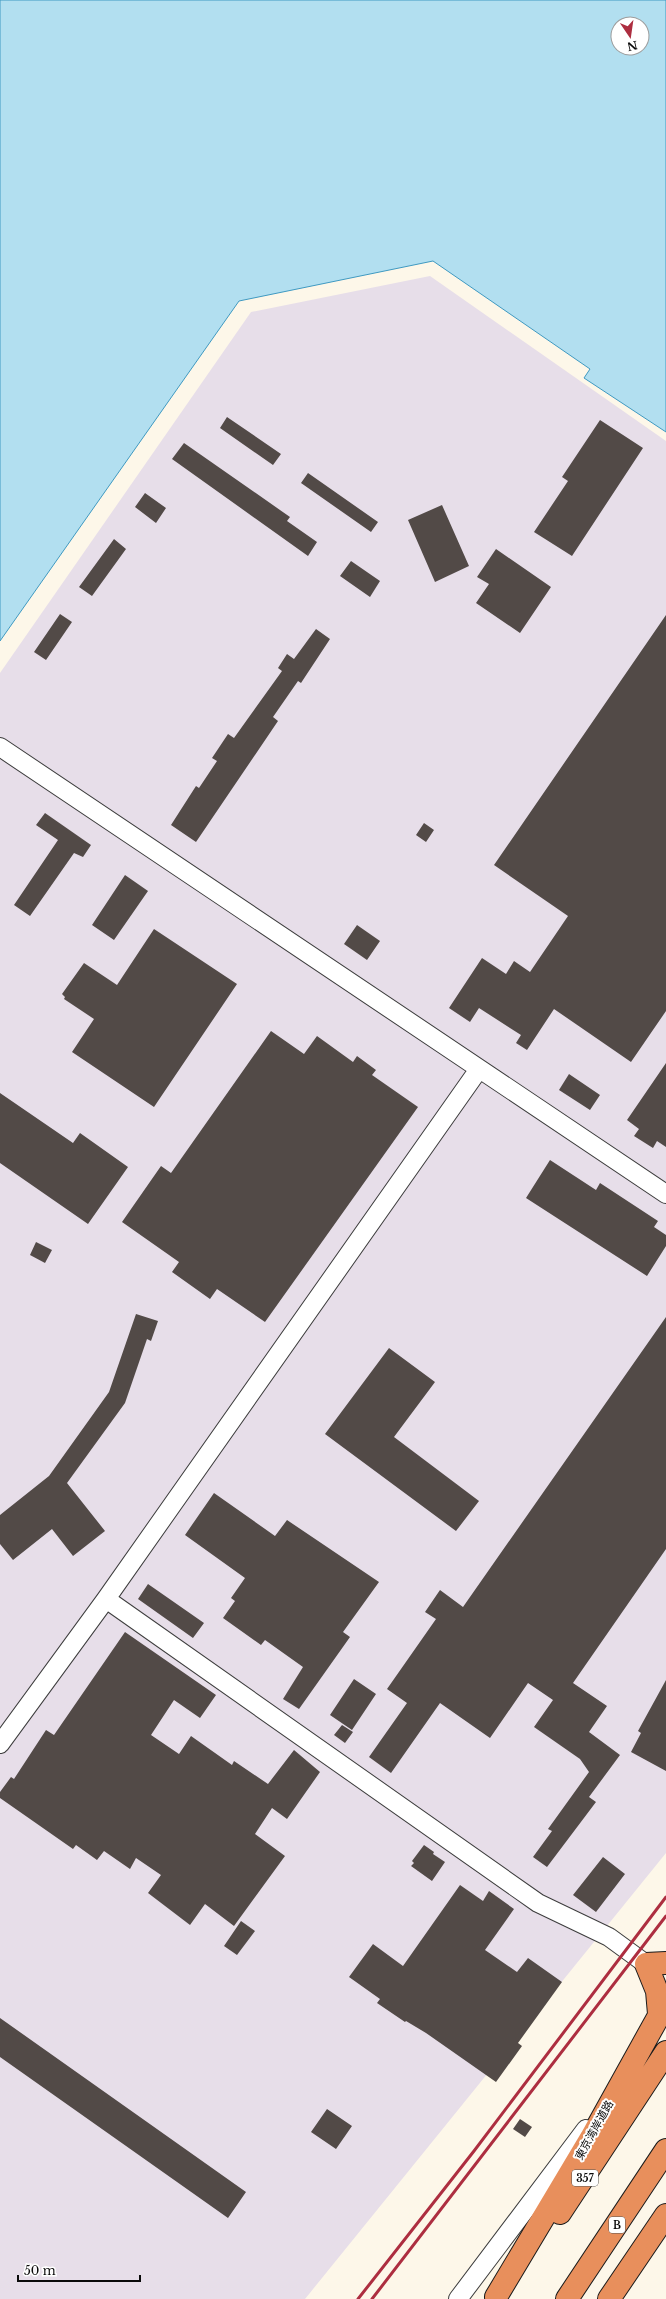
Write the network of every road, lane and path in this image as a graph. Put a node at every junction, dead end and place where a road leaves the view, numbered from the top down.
1 (0, 748) edge
2 (479, 1069) junction
3 (666, 1194) edge
4 (106, 1599) junction
5 (0, 1744) edge
6 (656, 1963) edge
7 (663, 2008) edge
8 (666, 2052) edge
9 (629, 2067) junction
10 (666, 2150) edge
11 (666, 2215) edge
12 (495, 2298) edge
13 (458, 2299) edge
14 (567, 2299) edge
15 (609, 2299) edge

1 - 2 street
2 - 3 street
2 - 4 street
4 - 5 street
4 - 6 street
6 - 7 highway
7 - 9 highway, 東京湾岸道路 / 357
8 - 12 highway, 東京湾岸道路 / 357
9 - 12 highway, 東京湾岸道路 / 357
9 - 13 street
10 - 14 highway, B
11 - 15 highway

